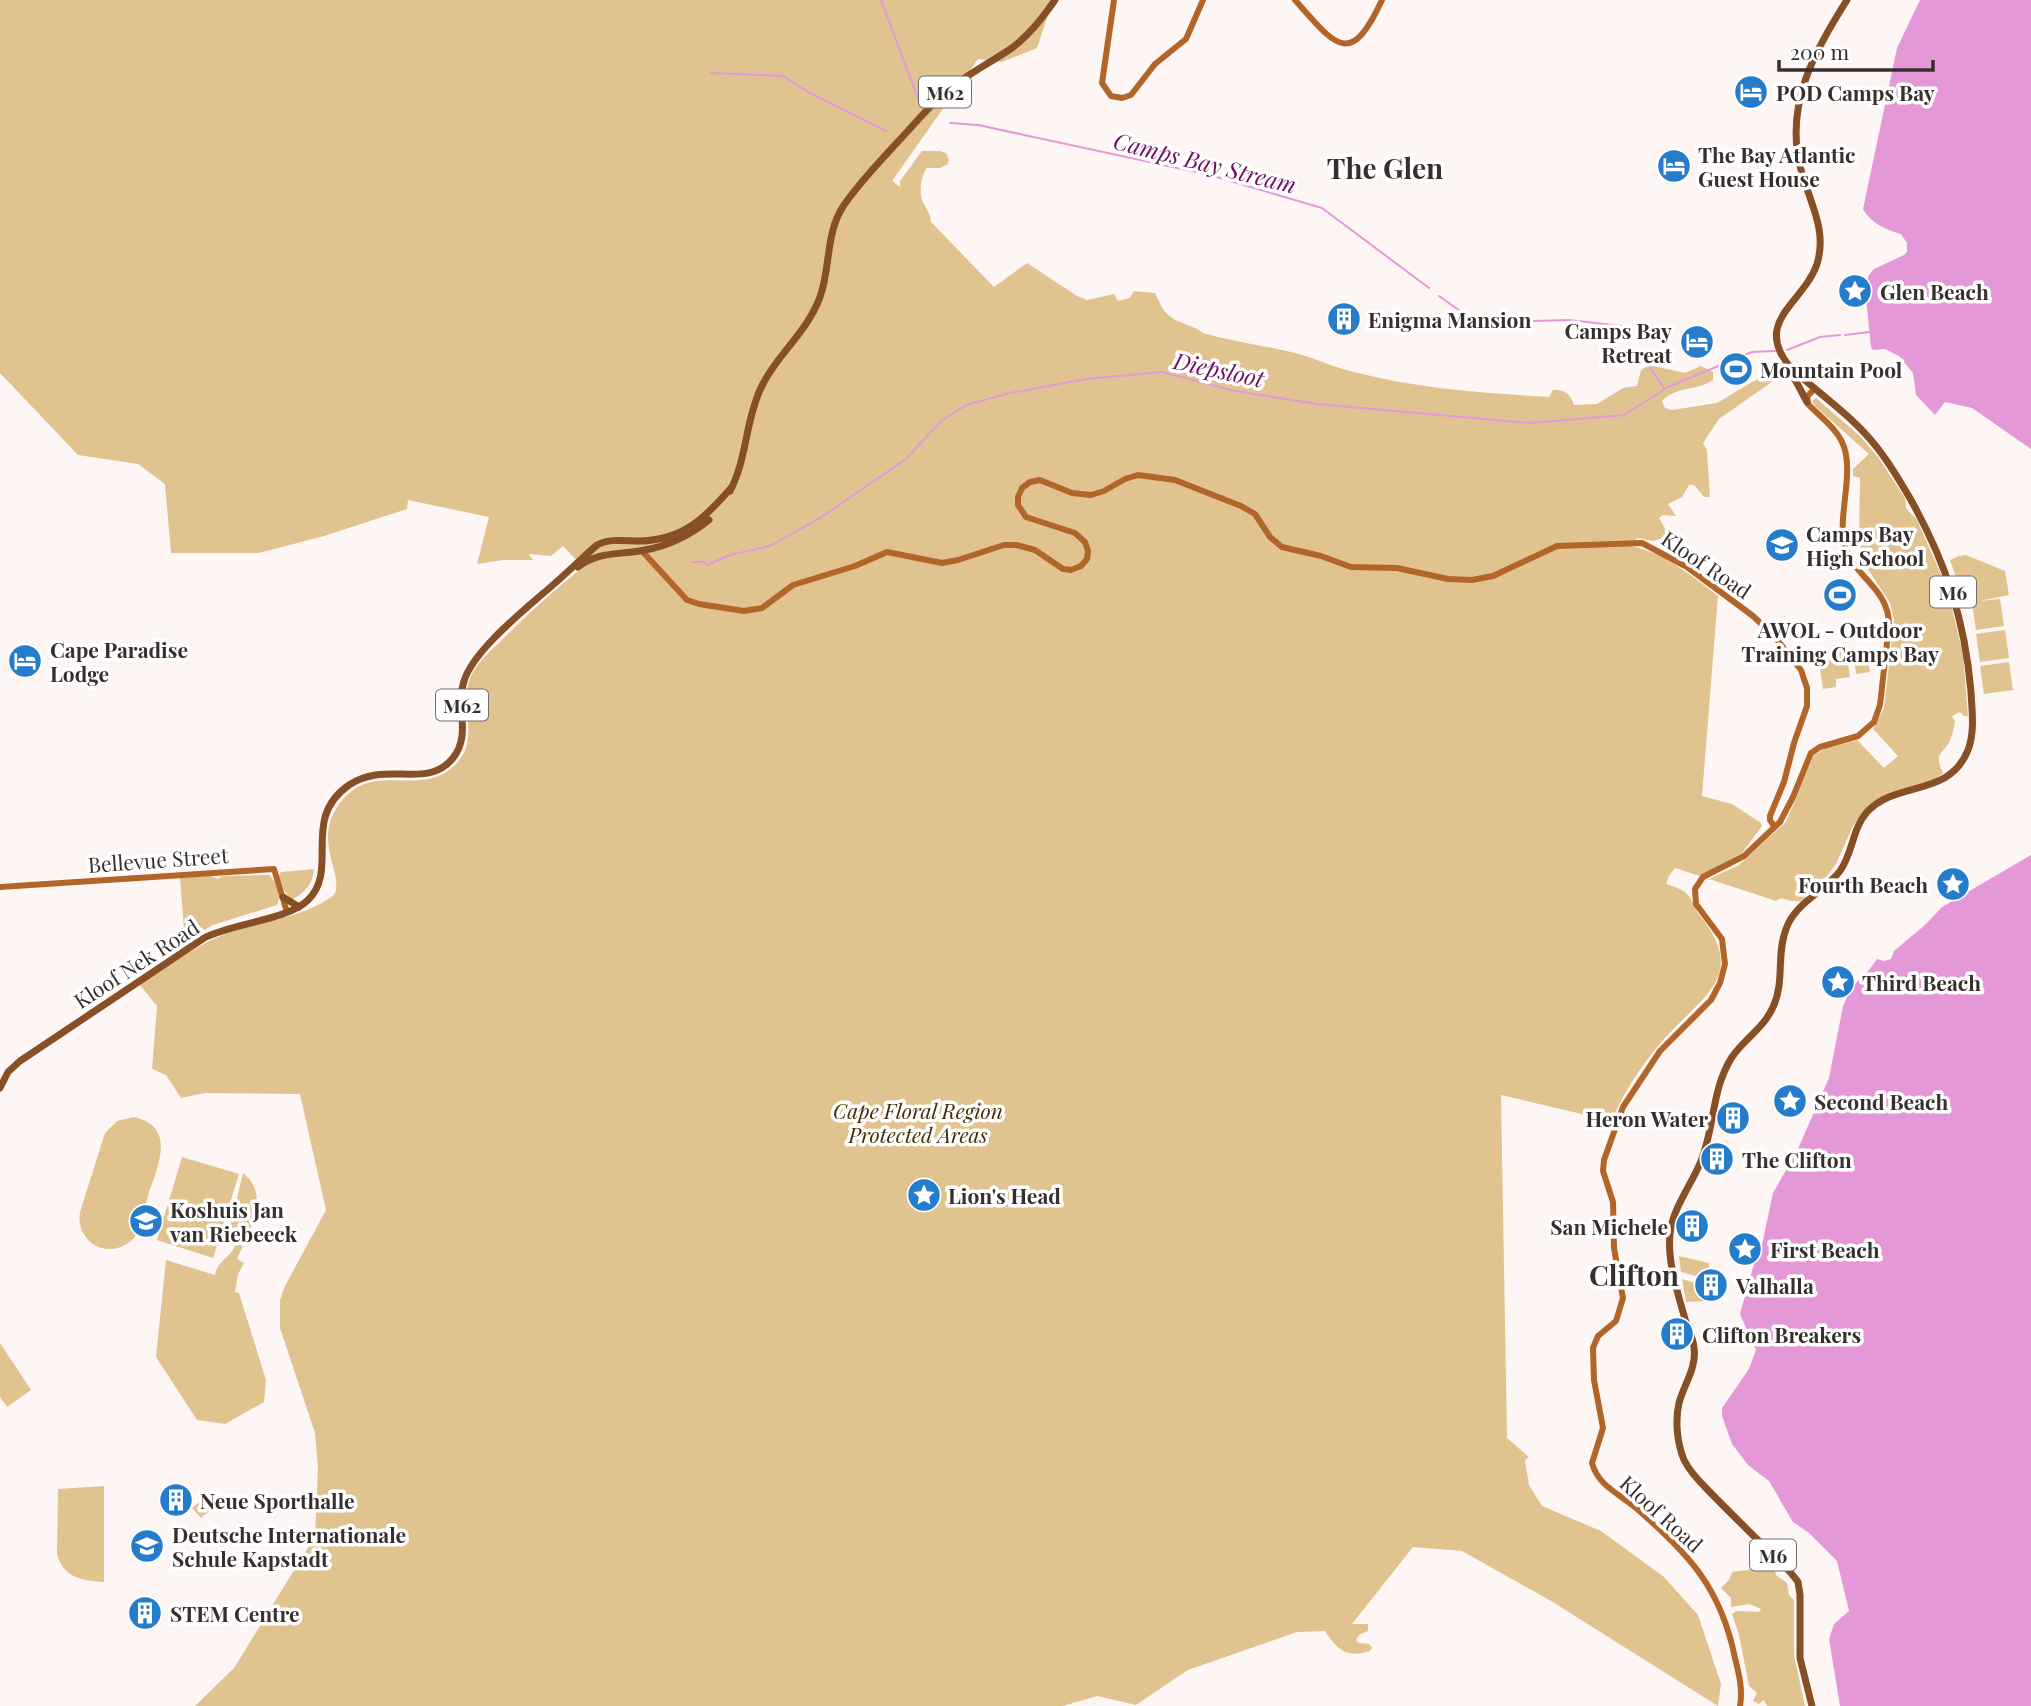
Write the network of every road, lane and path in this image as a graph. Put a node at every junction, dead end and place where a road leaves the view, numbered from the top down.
1 (1055, 0) edge
2 (1203, 0) edge
3 (1295, 0) edge
4 (1382, 0) edge
5 (1847, 0) edge
6 (1114, 1) edge
7 (1785, 361) junction
8 (1814, 389) junction
9 (1807, 402) junction
10 (731, 488) junction
11 (626, 541) junction
12 (606, 542) junction
13 (642, 551) junction
14 (624, 552) junction
15 (613, 553) junction
16 (562, 577) junction
17 (1774, 826) junction
18 (0, 887) edge
19 (283, 897) junction
20 (299, 907) junction
21 (287, 912) junction
22 (0, 1088) edge
23 (1740, 1706) edge
24 (1812, 1706) edge

1 - 10 main road, M62
2 - 6 main road
3 - 4 main road
5 - 7 main road
7 - 8 main road, M6
7 - 9 main road
8 - 9 main road
8 - 24 main road, M6
9 - 17 main road
10 - 11 main road, M62
10 - 13 main road, M62
11 - 12 main road, M62
11 - 13 main road
11 - 14 main road
12 - 15 main road
12 - 16 main road, Kloof Nek Road / M62
13 - 14 main road, M62
13 - 17 main road, Kloof Road
14 - 15 main road, M62
15 - 16 main road, Kloof Nek Road / M62
16 - 20 main road, Kloof Nek Road / M62
17 - 23 main road, Kloof Road
18 - 19 main road, Bellevue Street
19 - 20 main road
19 - 21 main road, Bellevue Street
20 - 21 main road, Kloof Nek Road / M62
21 - 22 main road, Kloof Nek Road / M62

